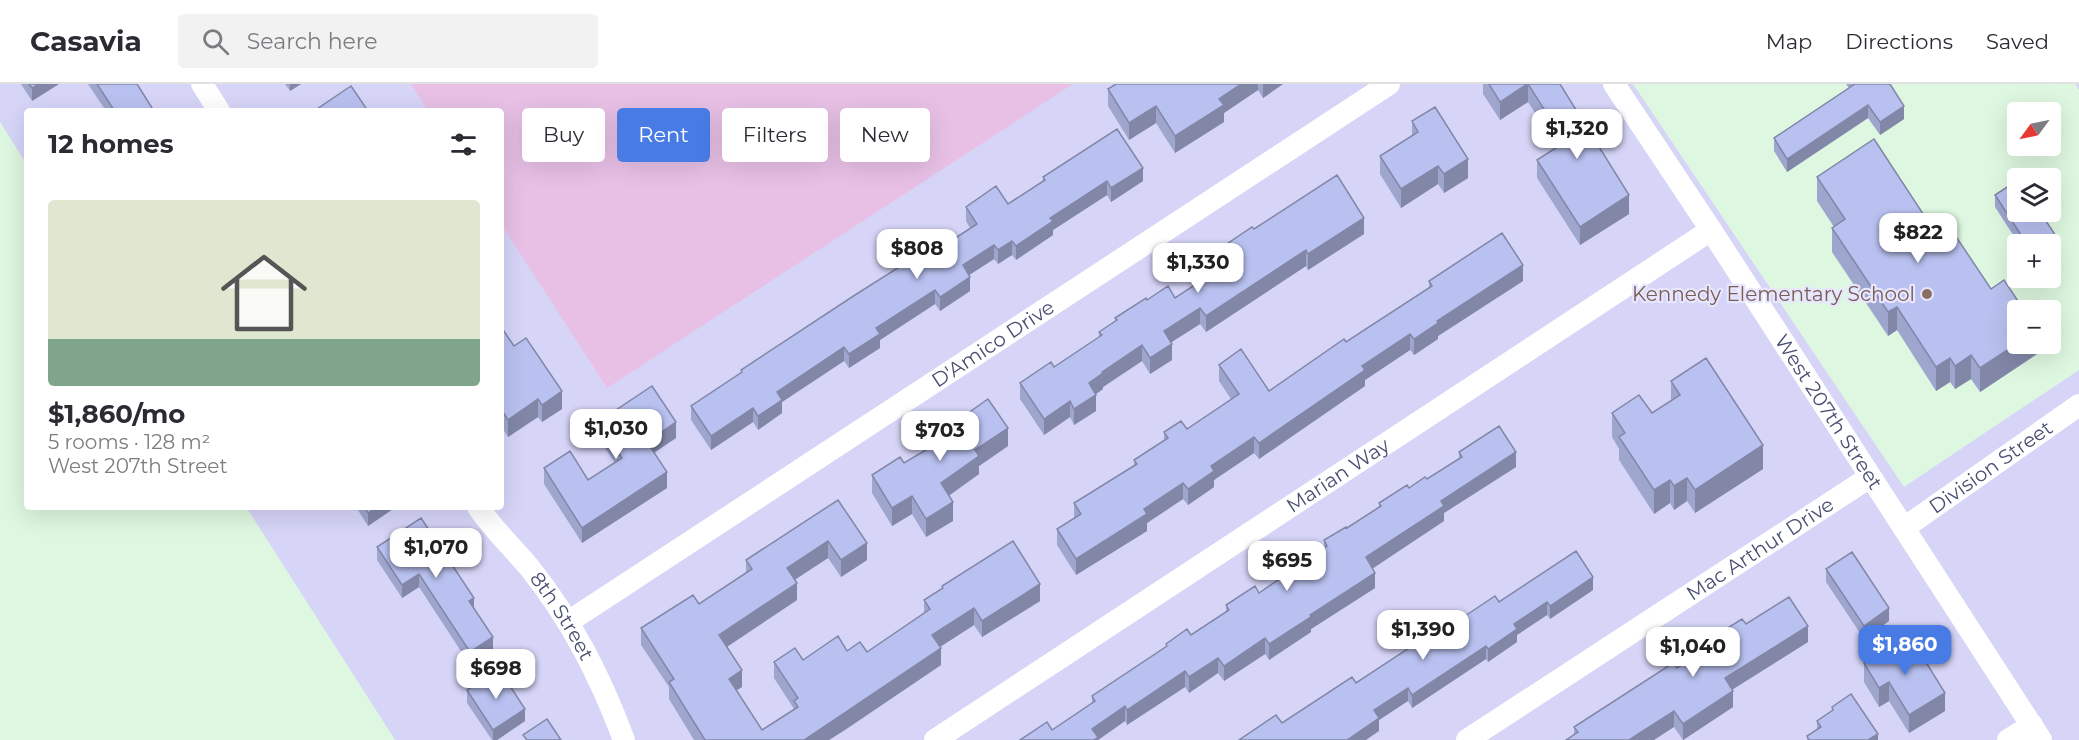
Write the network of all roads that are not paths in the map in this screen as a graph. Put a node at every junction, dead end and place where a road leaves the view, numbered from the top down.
1 (202, 84) edge
2 (1389, 84) edge
3 (1614, 84) edge
4 (217, 108) edge
5 (1711, 230) junction
6 (2079, 405) edge
7 (1870, 477) junction
8 (481, 510) edge
9 (1904, 528) junction
10 (568, 622) junction
11 (2036, 733) edge
12 (624, 740) edge
13 (935, 740) edge
14 (1467, 740) edge
15 (2008, 740) edge

1 - 4 street
2 - 10 street, D'Amico Drive
3 - 5 street, West 207th Street
5 - 7 street, West 207th Street
5 - 13 street, Marian Way
6 - 9 street, Division Street
7 - 9 street, West 207th Street
7 - 14 street, Mac Arthur Drive
8 - 10 street, 8th Street
9 - 11 street, West 207th Street
10 - 12 street, 8th Street
11 - 15 street

